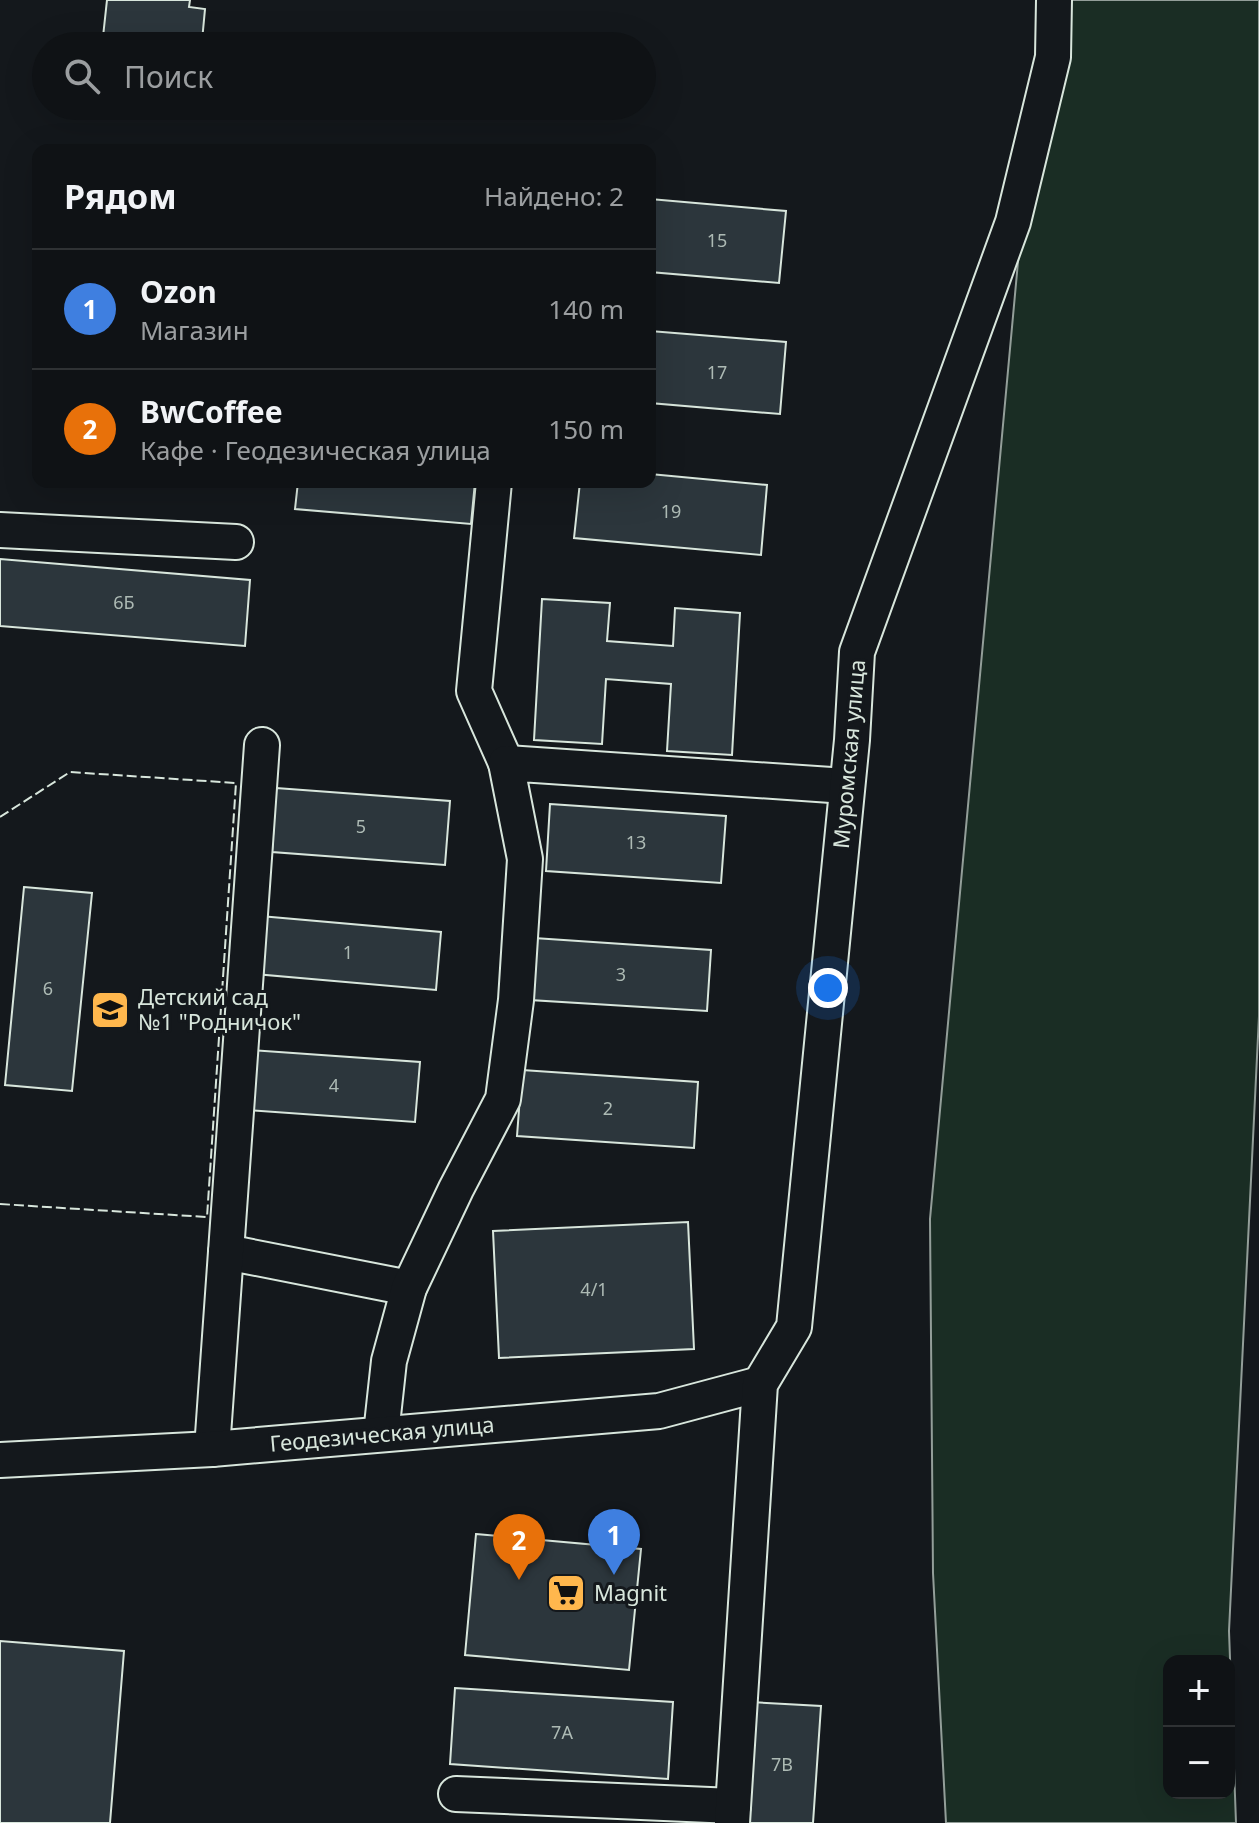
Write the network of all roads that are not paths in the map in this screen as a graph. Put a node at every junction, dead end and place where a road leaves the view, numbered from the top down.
1 (1054, 0) edge
2 (493, 488) edge
3 (0, 530) edge
4 (236, 542) dead end
5 (262, 745) dead end
6 (506, 763) junction
7 (846, 786) junction
8 (226, 1252) junction
9 (409, 1288) junction
10 (760, 1384) junction
11 (381, 1434) junction
12 (212, 1449) junction
13 (0, 1460) edge
14 (456, 1794) dead end
15 (732, 1815) edge

1 - 7 street, Муромская улица
2 - 6 street
3 - 4 street
5 - 8 street
6 - 7 street
6 - 9 street
7 - 10 street, Муромская улица
8 - 9 street
8 - 12 street
9 - 11 street
10 - 11 street, Геодезическая улица
10 - 15 street
11 - 12 street, Геодезическая улица
12 - 13 street, Геодезическая улица
14 - 15 street

